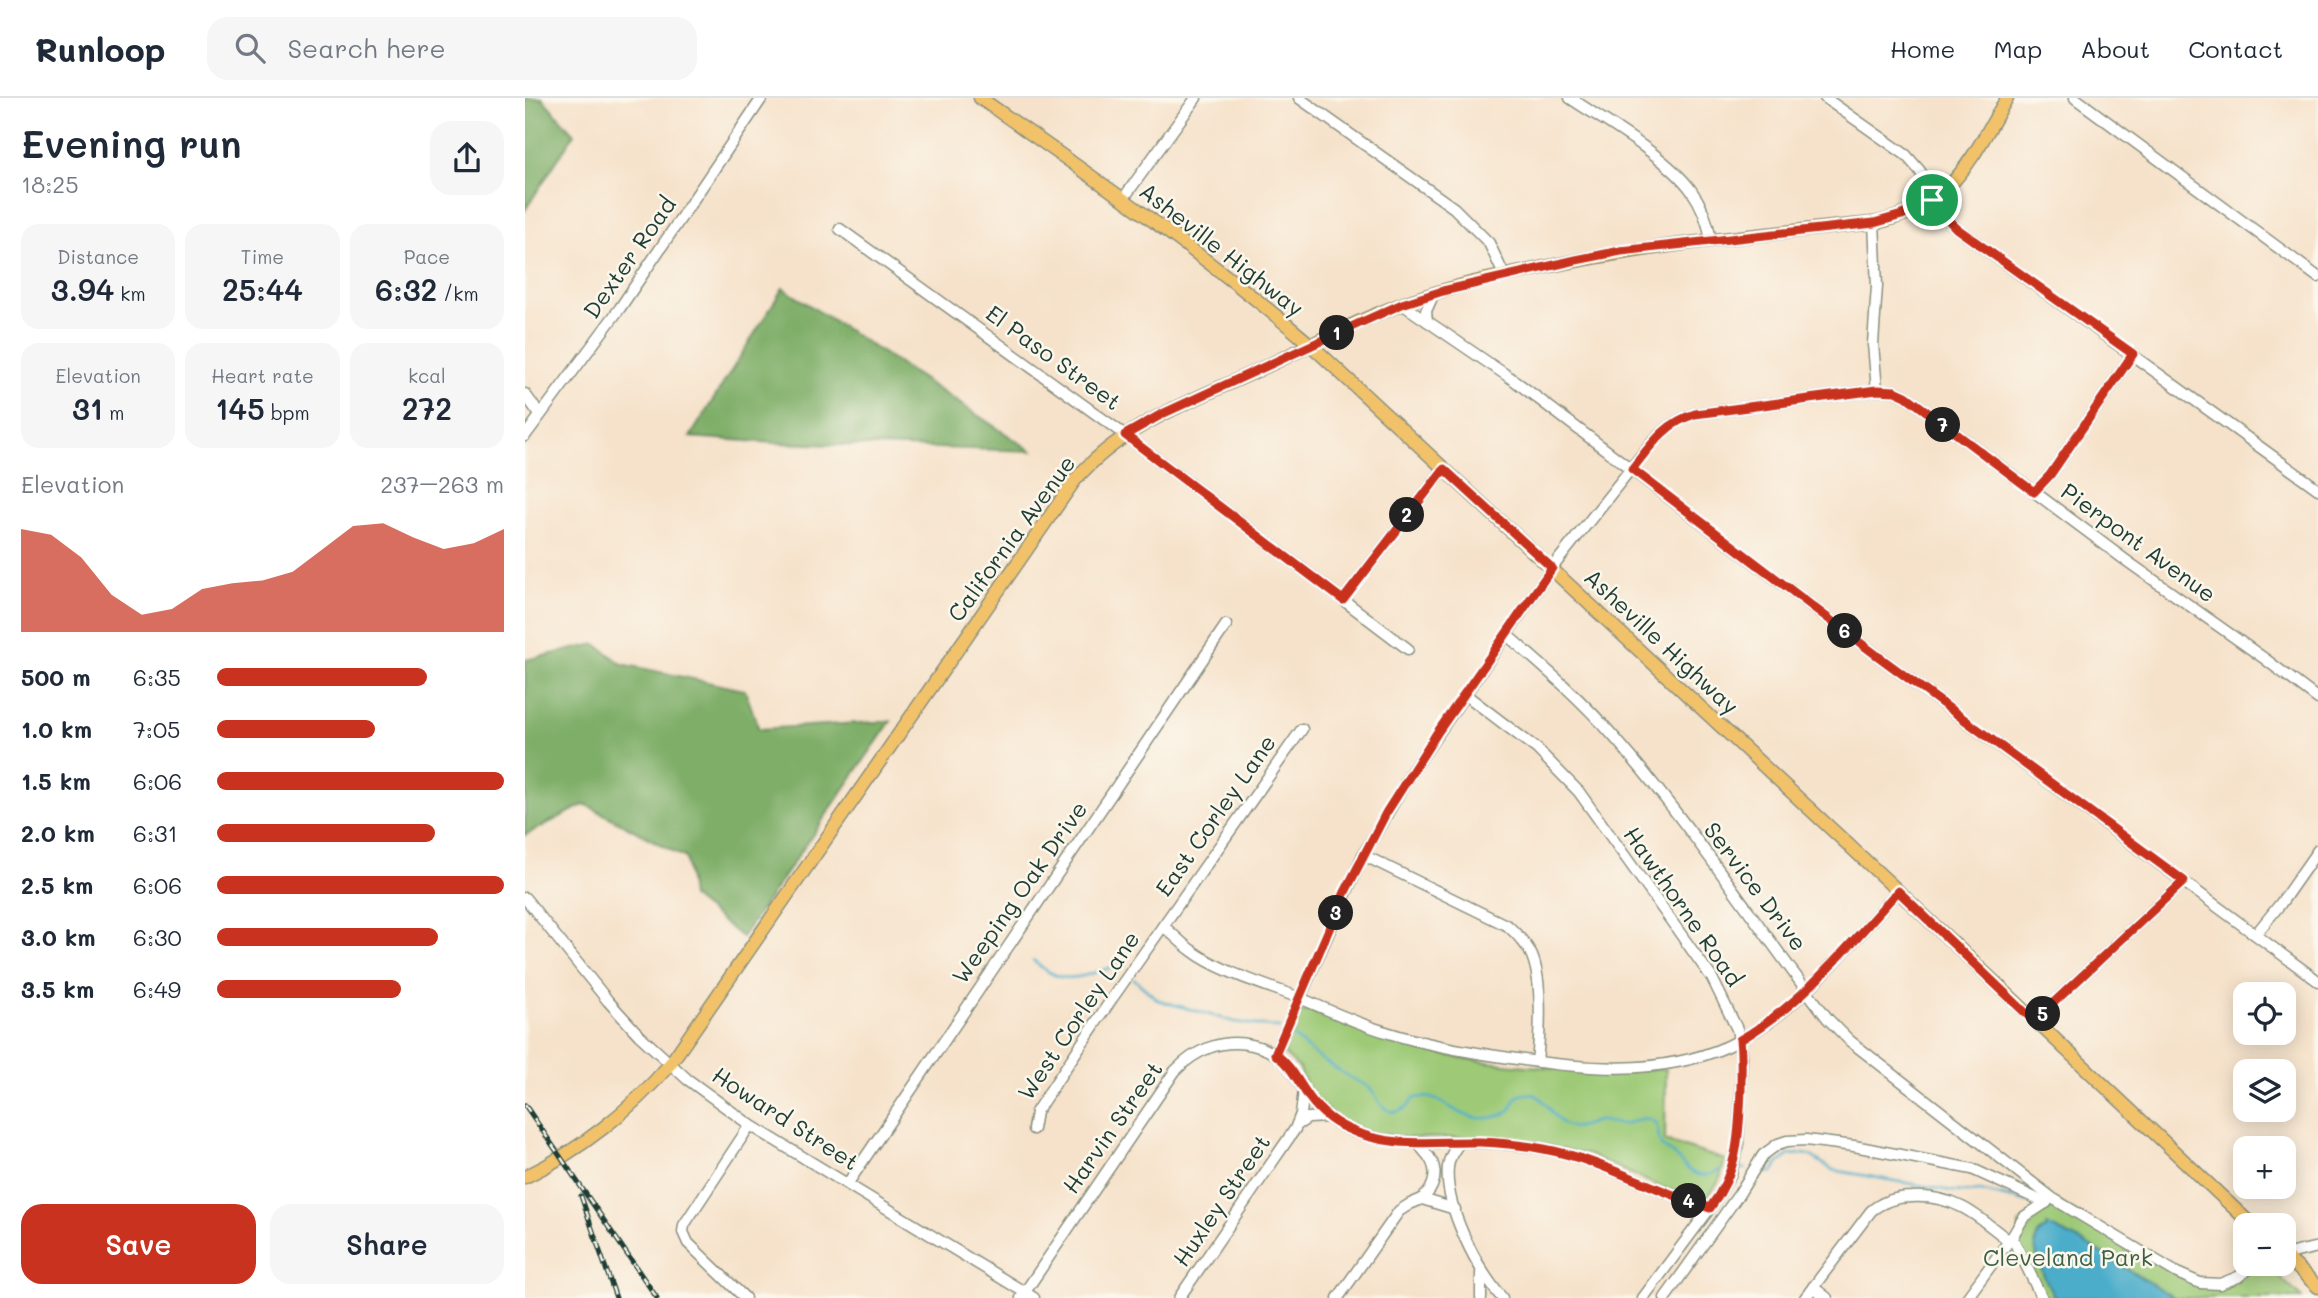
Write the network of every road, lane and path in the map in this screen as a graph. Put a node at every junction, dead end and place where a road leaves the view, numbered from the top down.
1 (762, 98) edge
2 (979, 98) edge
3 (1196, 98) edge
4 (1299, 98) edge
5 (1570, 98) edge
6 (1825, 98) edge
7 (2007, 98) edge
8 (2075, 98) edge
9 (1123, 199) junction
10 (1932, 200) junction
11 (1874, 223) junction
12 (840, 229) dead end
13 (1711, 240) junction
14 (1504, 275) junction
15 (2318, 277) edge
16 (1434, 293) junction
17 (1402, 304) junction
18 (1427, 321) junction
19 (1312, 346) junction
20 (2133, 354) junction
21 (1877, 390) junction
22 (525, 394) edge
23 (540, 415) junction
24 (1125, 435) junction
25 (525, 436) edge
26 (1444, 469) junction
27 (1632, 469) junction
28 (2318, 489) edge
29 (2034, 492) junction
30 (1552, 568) junction
31 (1343, 600) junction
32 (1226, 625) dead end
33 (1507, 635) junction
34 (1408, 649) dead end
35 (1465, 695) junction
36 (2318, 699) edge
37 (1302, 729) dead end
38 (2318, 850) edge
39 (1363, 855) junction
40 (2184, 881) junction
41 (1898, 891) junction
42 (525, 898) edge
43 (1163, 926) junction
44 (2256, 934) junction
45 (2318, 981) edge
46 (1807, 991) junction
47 (1299, 998) junction
48 (2034, 1021) junction
49 (1740, 1040) junction
50 (1275, 1054) junction
51 (1537, 1062) junction
52 (670, 1064) junction
53 (1304, 1090) junction
54 (1329, 1117) junction
55 (750, 1125) junction
56 (1297, 1125) junction
57 (1033, 1129) dead end
58 (1460, 1142) junction
59 (1419, 1143) junction
60 (525, 1177) edge
61 (848, 1183) junction
62 (1422, 1199) junction
63 (2049, 1200) junction
64 (1710, 1208) junction
65 (1455, 1209) junction
66 (2239, 1213) edge
67 (2010, 1239) junction
68 (2318, 1247) edge
69 (2296, 1252) edge
70 (2296, 1266) edge
71 (1480, 1268) junction
72 (2237, 1276) edge
73 (1813, 1287) junction
74 (2318, 1287) edge
75 (1027, 1296) edge
76 (745, 1298) edge
77 (1179, 1298) edge
78 (1338, 1298) edge
79 (1481, 1298) edge
80 (1502, 1298) edge
81 (1643, 1298) edge
82 (1665, 1298) edge
83 (1805, 1298) edge
84 (1827, 1298) edge
85 (1967, 1298) edge
86 (2042, 1298) edge

1 - 23 street, Dexter Road
2 - 9 main road, Asheville Highway
3 - 9 street
4 - 14 street
5 - 13 street
6 - 10 street
7 - 10 main road, California Avenue
8 - 15 street
9 - 19 main road, Asheville Highway
10 - 11 main road, California Avenue
10 - 20 street
11 - 13 main road, California Avenue
11 - 21 street
12 - 24 street, El Paso Street
13 - 14 main road, California Avenue
14 - 16 main road, California Avenue
16 - 17 main road, California Avenue
16 - 18 street
17 - 18 street
17 - 19 main road, California Avenue
18 - 27 street
19 - 24 main road, California Avenue
19 - 26 main road, Asheville Highway
20 - 28 street
20 - 29 street
21 - 27 street, Pierpont Avenue
21 - 29 street, Pierpont Avenue
22 - 23 street
23 - 25 street, Dexter Road
24 - 31 street, El Paso Street
24 - 52 main road, California Avenue
26 - 30 main road, Asheville Highway
26 - 31 street
27 - 30 street, Pierpont Avenue
27 - 40 street
29 - 36 street, Pierpont Avenue
30 - 33 street, Pierpont Avenue
30 - 41 main road, Asheville Highway
31 - 34 street, El Paso Street
32 - 61 street, Weeping Oak Drive
33 - 35 street, Pierpont Avenue
33 - 46 street, Service Drive
35 - 39 street, Pierpont Avenue
35 - 49 street, Hawthorne Road
37 - 43 street, East Corley Lane
38 - 44 street
39 - 47 street, Pierpont Avenue
39 - 51 street
40 - 44 street
40 - 48 street
41 - 46 street
41 - 48 main road, Asheville Highway
42 - 52 street, Howard Street
43 - 47 street
43 - 57 street, West Corley Lane
44 - 45 street
46 - 49 street
46 - 63 street, Service Drive
47 - 50 street, Pierpont Avenue
47 - 51 street
48 - 66 main road, Asheville Highway
49 - 51 street
49 - 64 street, Hawthorne Road
50 - 53 street
50 - 75 street, Harvin Street
52 - 55 street, Howard Street
52 - 60 main road, California Avenue
53 - 54 street
53 - 56 street, Huxley Street
54 - 56 street, Huxley Street
54 - 59 street
55 - 61 street, Howard Street
55 - 76 street
56 - 77 street, Huxley Street
58 - 59 street
58 - 64 street
58 - 65 street
59 - 62 street
61 - 75 street, Howard Street
62 - 65 street
62 - 78 street
63 - 67 street
63 - 72 street
63 - 82 street
64 - 81 street, Hawthorne Road
65 - 71 street
67 - 73 street
67 - 85 street
67 - 86 street
68 - 69 street
70 - 74 main road
71 - 79 street
71 - 80 street
73 - 83 street
73 - 84 street

